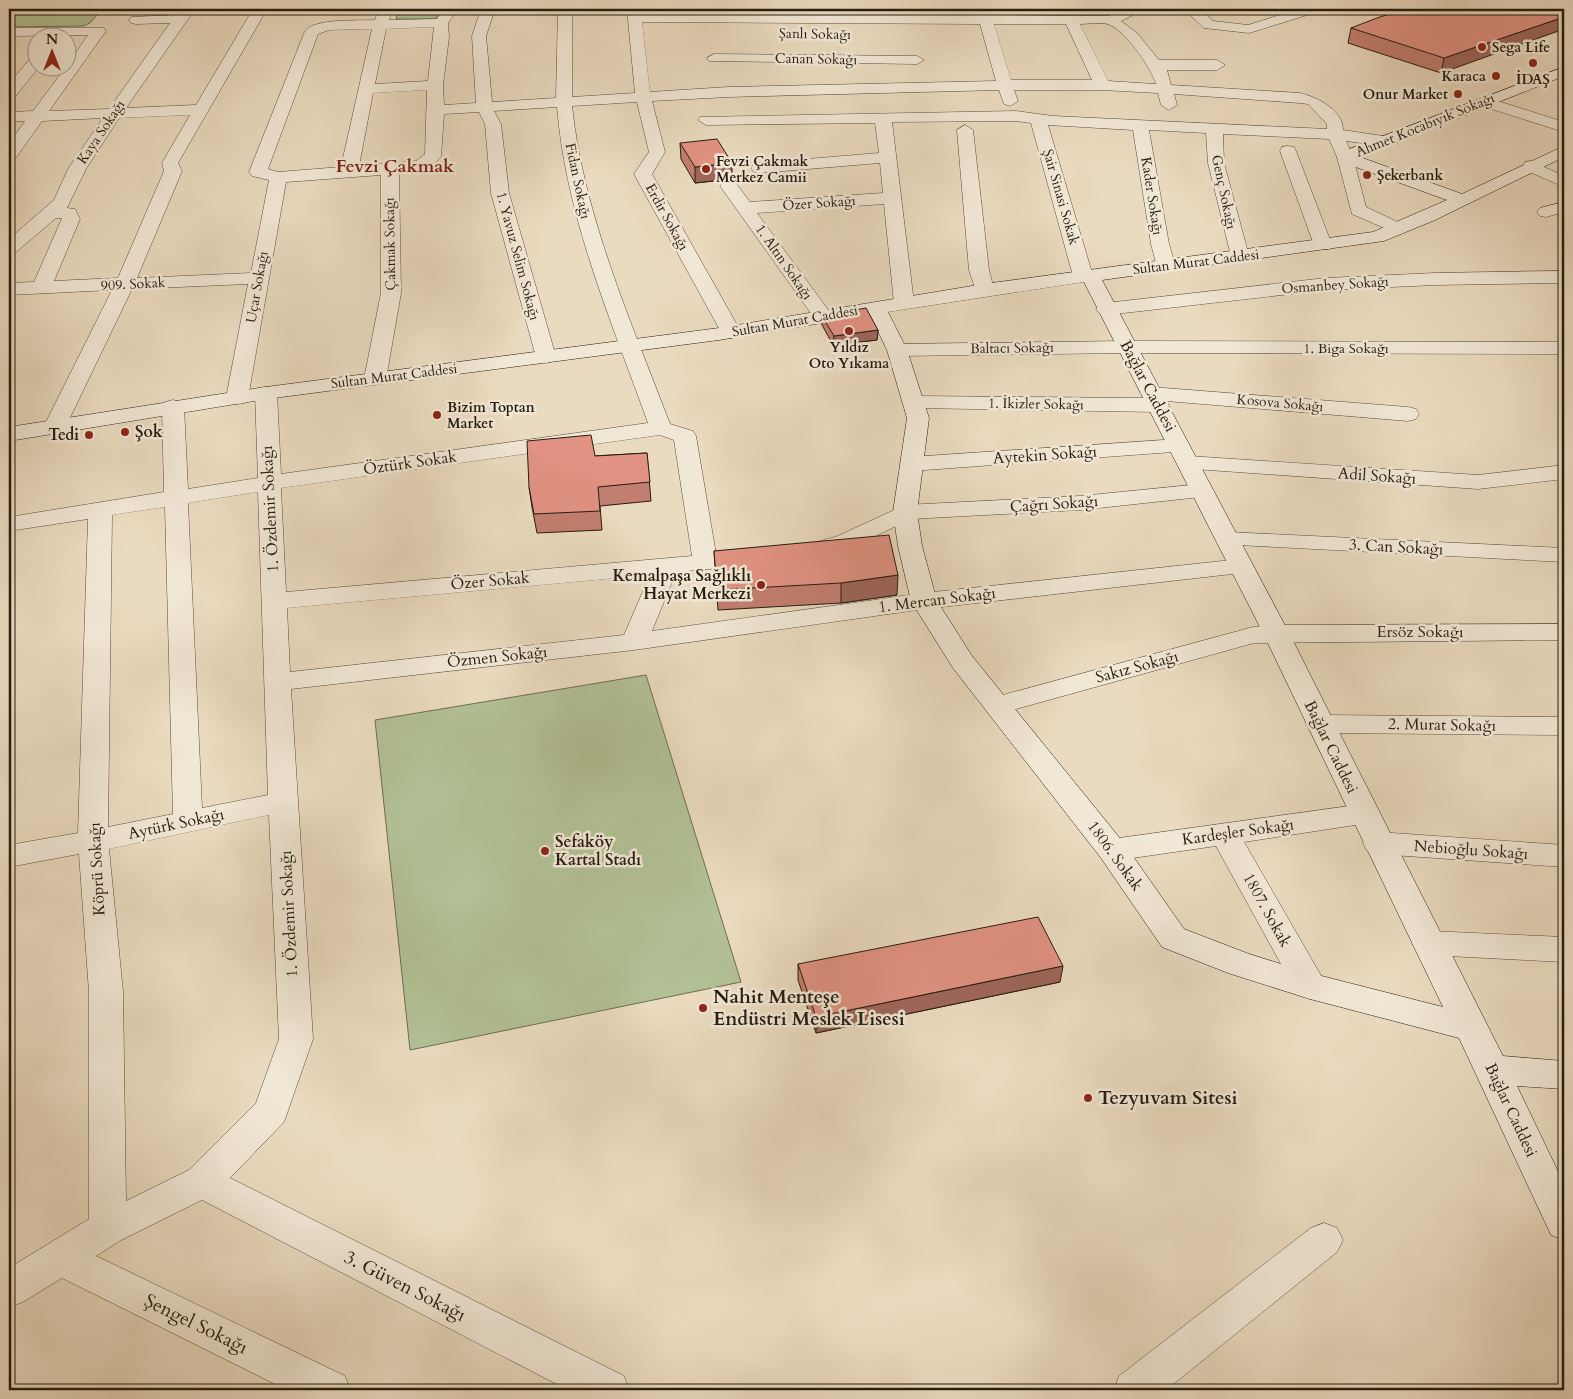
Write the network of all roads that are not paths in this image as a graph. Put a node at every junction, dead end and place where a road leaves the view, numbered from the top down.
1 (260, 9) edge
2 (334, 9) edge
3 (386, 9) edge
4 (451, 9) edge
5 (488, 9) edge
6 (565, 9) edge
7 (1127, 9) edge
8 (1167, 9) edge
9 (1193, 9) edge
10 (1312, 9) edge
11 (635, 13) edge
12 (184, 14) edge
13 (985, 14) edge
14 (136, 20) dead end
15 (1071, 20) junction
16 (1111, 20) junction
17 (441, 22) junction
18 (380, 25) junction
19 (328, 26) junction
20 (712, 31) junction
21 (9, 32) edge
22 (78, 32) edge
23 (914, 32) junction
24 (28, 33) edge
25 (714, 58) junction
26 (78, 59) edge
27 (1156, 65) junction
28 (1217, 65) dead end
29 (28, 69) edge
30 (1564, 71) edge
31 (64, 78) edge
32 (435, 85) junction
33 (1005, 85) junction
34 (1102, 85) junction
35 (12, 86) edge
36 (365, 89) junction
37 (1165, 90) junction
38 (712, 93) junction
39 (643, 96) junction
40 (564, 101) junction
41 (1485, 102) junction
42 (484, 107) junction
43 (200, 110) junction
44 (436, 110) junction
45 (114, 114) junction
46 (35, 116) junction
47 (1016, 116) junction
48 (9, 117) edge
49 (883, 118) junction
50 (1038, 119) junction
51 (1140, 125) junction
52 (1175, 126) junction
53 (1564, 127) edge
54 (1214, 128) junction
55 (965, 130) dead end
56 (1335, 134) junction
57 (1383, 141) junction
58 (1288, 151) dead end
59 (1562, 153) edge
60 (9, 154) edge
61 (887, 156) junction
62 (1345, 157) junction
63 (1531, 166) junction
64 (760, 168) dead end
65 (390, 169) junction
66 (349, 172) junction
67 (278, 177) junction
68 (1564, 182) edge
69 (729, 186) edge
70 (891, 198) junction
71 (1460, 200) junction
72 (1564, 207) edge
73 (746, 208) junction
74 (50, 212) junction
75 (1546, 212) dead end
76 (1398, 229) junction
77 (1323, 245) junction
78 (9, 248) edge
79 (1240, 256) junction
80 (1164, 265) junction
81 (1087, 276) junction
82 (1564, 277) edge
83 (258, 278) junction
84 (125, 284) junction
85 (41, 288) junction
86 (9, 289) edge
87 (984, 290) junction
88 (904, 303) junction
89 (876, 307) junction
90 (1106, 309) junction
91 (822, 315) junction
92 (731, 332) junction
93 (631, 346) junction
94 (1127, 347) junction
95 (1564, 348) edge
96 (897, 350) junction
97 (546, 357) junction
98 (375, 379) junction
99 (266, 393) junction
100 (237, 398) junction
101 (1155, 399) junction
102 (914, 402) junction
103 (173, 408) junction
104 (1408, 414) dead end
105 (55, 426) junction
106 (661, 428) junction
107 (9, 434) edge
108 (1184, 455) junction
109 (912, 464) junction
110 (1564, 472) edge
111 (269, 483) junction
112 (1202, 491) junction
113 (176, 498) junction
114 (100, 510) junction
115 (905, 512) junction
116 (9, 524) edge
117 (1227, 539) junction
118 (1564, 556) edge
119 (705, 561) junction
120 (666, 566) junction
121 (1241, 566) junction
122 (275, 601) junction
123 (924, 601) junction
124 (1564, 632) edge
125 (1276, 633) junction
126 (634, 642) junction
127 (277, 682) junction
128 (998, 705) junction
129 (1320, 724) junction
130 (1564, 726) edge
131 (283, 802) junction
132 (1364, 814) junction
133 (188, 822) junction
134 (1224, 833) junction
135 (93, 841) junction
136 (1378, 843) junction
137 (1112, 850) junction
138 (9, 856) edge
139 (1564, 856) edge
140 (1428, 943) junction
141 (1564, 950) edge
142 (1310, 986) junction
143 (1470, 1027) junction
144 (1492, 1070) junction
145 (1564, 1075) edge
146 (202, 1182) junction
147 (1564, 1223) edge
148 (108, 1228) junction
149 (1324, 1240) dead end
150 (61, 1258) junction
151 (9, 1289) edge
152 (330, 1390) edge
153 (609, 1390) edge
154 (1134, 1390) edge

1 - 43 street
2 - 19 street
3 - 18 street
4 - 17 street
5 - 42 street, 1. Yavuz Selim Sokağı
6 - 40 street, Fidan Sokağı
7 - 16 street
8 - 9 street
9 - 10 street
11 - 20 street
11 - 39 street, Erdir Sokağı
12 - 14 street
12 - 45 street, Kaya Sokağı
13 - 15 street
13 - 23 street
13 - 33 street
15 - 16 street
15 - 34 street
16 - 27 street
17 - 18 street
17 - 32 street
18 - 19 street
18 - 36 street
19 - 67 street
20 - 23 street
20 - 25 street
21 - 24 street
22 - 26 street
23 - 25 street, Canan Sokağı
25 - 38 street
27 - 28 street
27 - 37 street
29 - 35 street
30 - 41 street, Ahmet Kocabıyık Sokağı
31 - 46 street
32 - 36 street
32 - 44 street
33 - 34 street
33 - 38 street
33 - 47 street
34 - 37 street
36 - 66 street
37 - 52 street
37 - 56 street
38 - 39 street
38 - 49 street
39 - 40 street
39 - 92 street, Erdir Sokağı
40 - 42 street
40 - 93 street, Fidan Sokağı
41 - 53 street
41 - 57 street, Ahmet Kocabıyık Sokağı
42 - 44 street
42 - 97 street, 1. Yavuz Selim Sokağı
43 - 45 street
43 - 84 street
44 - 65 street
45 - 46 street
45 - 74 street, Kaya Sokağı
46 - 48 street
46 - 60 street
47 - 49 street
47 - 50 street
49 - 61 street
50 - 51 street
50 - 81 street, Şair Sinasi Sokak
51 - 52 street
51 - 80 street, Kader Sokağı
52 - 54 street
54 - 56 street
54 - 79 street, Genç Sokağı
55 - 87 street
56 - 57 street
56 - 62 street
57 - 62 street, Ahmet Kocabıyık Sokağı
58 - 77 street
59 - 63 street, Sultan Murat Caddesi
61 - 64 street
61 - 70 street
62 - 71 street, Ahmet Kocabıyık Sokağı
62 - 76 street
63 - 68 street
63 - 71 street, Sultan Murat Caddesi
65 - 66 street
65 - 98 street, Çakmak Sokağı
66 - 67 street
67 - 83 street, Uçar Sokağı
69 - 73 street, 1. Altın Sokağı
70 - 73 street, Özer Sokağı
70 - 88 street
71 - 76 street, Sultan Murat Caddesi
72 - 75 street
73 - 91 street, 1. Altın Sokağı
74 - 78 street, Kaya Sokağı
74 - 85 street
76 - 77 street, Sultan Murat Caddesi
77 - 79 street, Sultan Murat Caddesi
79 - 80 street, Sultan Murat Caddesi
80 - 81 street, Sultan Murat Caddesi
81 - 87 street, Sultan Murat Caddesi
81 - 90 street, Bağlar Caddesi
82 - 90 street, Osmanbey Sokağı
83 - 84 street, 909. Sokak
83 - 100 street, Uçar Sokağı
84 - 85 street, 909. Sokak
84 - 105 street
85 - 86 street, 909. Sokak
87 - 88 street, Sultan Murat Caddesi
88 - 89 street, Sultan Murat Caddesi
89 - 91 street, Sultan Murat Caddesi
89 - 96 street, 1806. Sokak
90 - 94 street, Bağlar Caddesi
91 - 92 street, Sultan Murat Caddesi
92 - 93 street, Sultan Murat Caddesi
93 - 97 street, Sultan Murat Caddesi
93 - 106 street, Fidan Sokağı
94 - 95 street, 1. Biga Sokağı
94 - 96 street, Baltacı Sokağı
94 - 101 street, Bağlar Caddesi
96 - 102 street, 1806. Sokak
97 - 98 street, Sultan Murat Caddesi
98 - 99 street, Sultan Murat Caddesi
99 - 100 street, Sultan Murat Caddesi
99 - 111 street, 1. Özdemir Sokağı
100 - 103 street, Sultan Murat Caddesi
101 - 102 street, 1. İkizler Sokağı
101 - 104 street, Kosova Sokağı
101 - 108 street, Bağlar Caddesi
102 - 109 street, 1806. Sokak
103 - 105 street, Sultan Murat Caddesi
103 - 113 street
105 - 107 street, Sultan Murat Caddesi
106 - 111 street, Öztürk Sokak
106 - 119 street, Öztürk Sokak
108 - 109 street, Aytekin Sokağı
108 - 110 street, Adil Sokağı
108 - 112 street, Bağlar Caddesi
109 - 115 street, 1806. Sokak
111 - 113 street, Öztürk Sokak
111 - 122 street, 1. Özdemir Sokağı
112 - 115 street, Çağrı Sokağı
112 - 117 street, Bağlar Caddesi
113 - 114 street, Öztürk Sokak
113 - 133 street
114 - 116 street, Öztürk Sokak
114 - 135 street, Köprü Sokağı
115 - 119 street, Özer Sokak
115 - 123 street, 1806. Sokak
117 - 118 street, 3. Can Sokağı
117 - 121 street, Bağlar Caddesi
119 - 120 street, Özer Sokak
120 - 122 street, Özer Sokak
120 - 126 street
121 - 123 street, 1. Mercan Sokağı
121 - 125 street, Bağlar Caddesi
122 - 127 street, 1. Özdemir Sokağı
123 - 126 street, 1. Mercan Sokağı
123 - 128 street, 1806. Sokak
124 - 125 street, Ersöz Sokağı
125 - 128 street, Sakız Sokağı
125 - 129 street, Bağlar Caddesi
126 - 127 street, Özmen Sokağı
127 - 131 street, 1. Özdemir Sokağı
128 - 137 street, 1806. Sokak
129 - 130 street, 2. Murat Sokağı
129 - 132 street, Bağlar Caddesi
131 - 133 street, Aytürk Sokağı
131 - 146 street, 1. Özdemir Sokağı
132 - 134 street, Kardeşler Sokağı
132 - 136 street, Bağlar Caddesi
133 - 135 street, Aytürk Sokağı
134 - 137 street, Kardeşler Sokağı
134 - 142 street, 1807. Sokak
135 - 138 street, Aytürk Sokağı
135 - 148 street, Köprü Sokağı
136 - 139 street, Nebioğlu Sokağı
136 - 140 street, Bağlar Caddesi
137 - 142 street, 1806. Sokak
140 - 141 street
140 - 143 street, Bağlar Caddesi
142 - 143 street, 1806. Sokak
143 - 144 street, Bağlar Caddesi
144 - 145 street
144 - 147 street, Bağlar Caddesi
146 - 148 street, 1. Özdemir Sokağı
146 - 153 street, 3. Güven Sokağı
148 - 150 street, 1. Özdemir Sokağı
149 - 154 street
150 - 151 street, 1. Özdemir Sokağı
150 - 152 street, Şengel Sokağı

